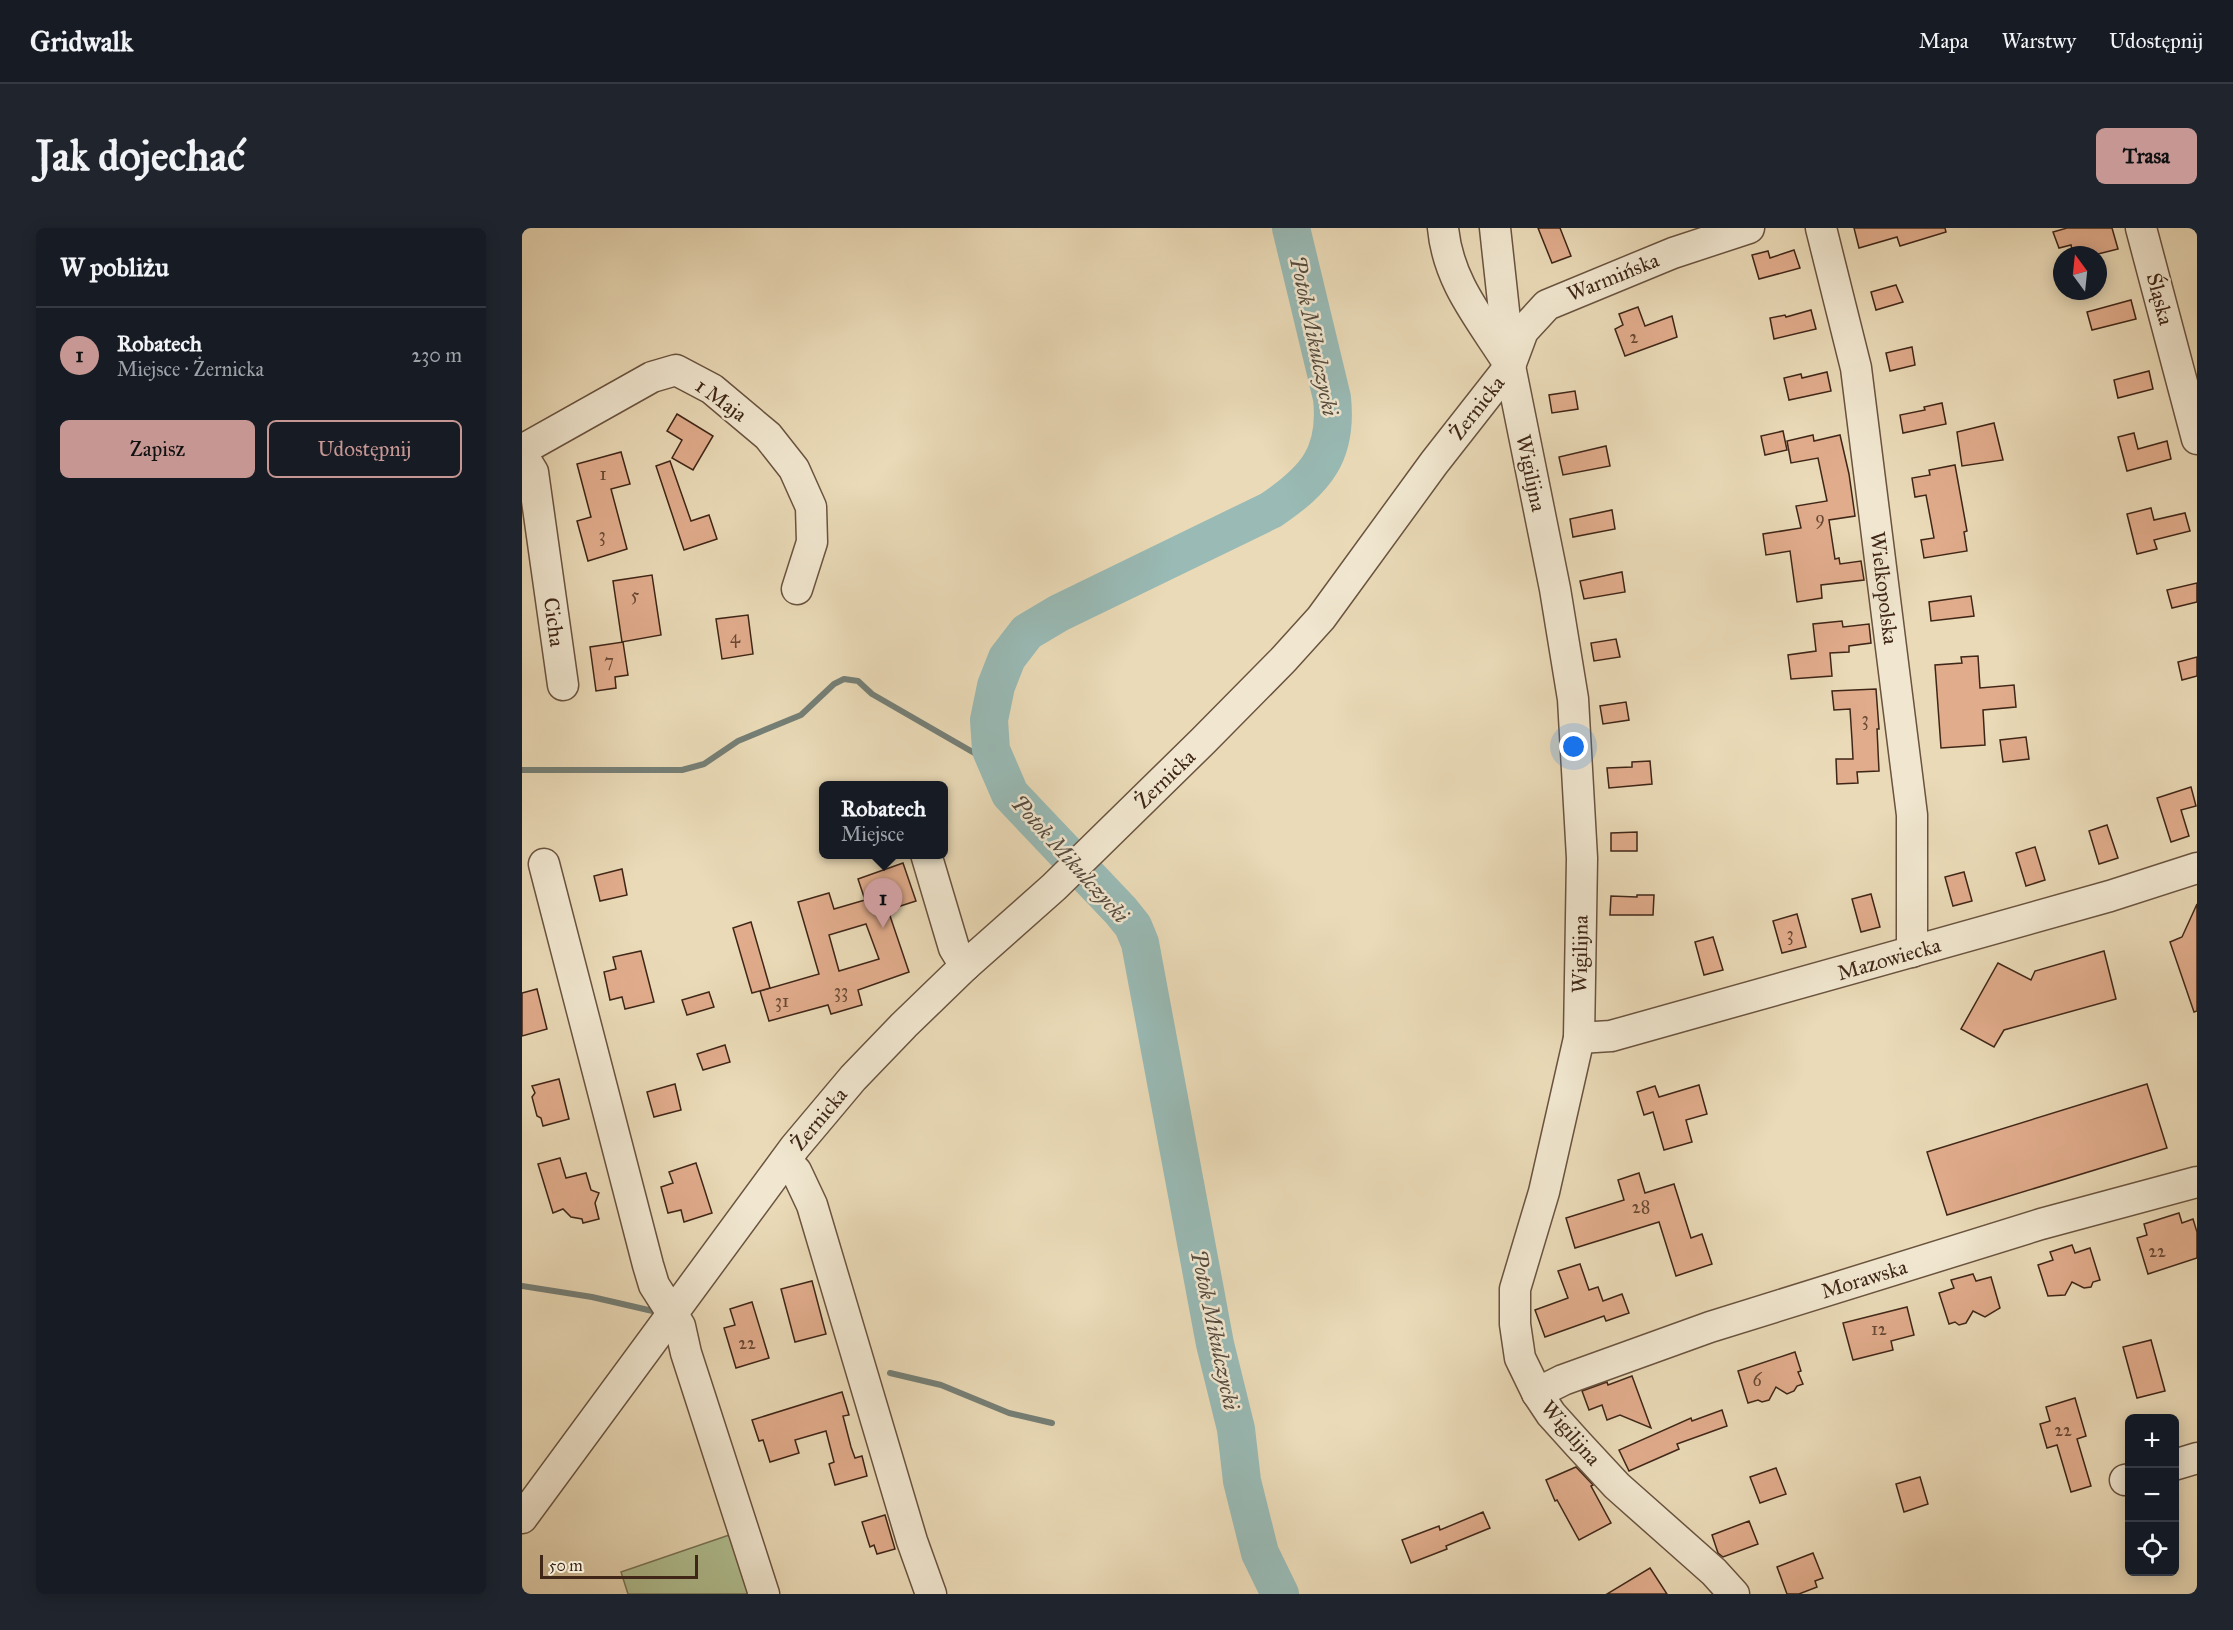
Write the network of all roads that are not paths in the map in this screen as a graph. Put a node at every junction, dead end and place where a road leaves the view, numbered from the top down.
1 (1443, 228) edge
2 (1495, 228) edge
3 (1749, 228) edge
4 (1821, 228) edge
5 (2141, 228) edge
6 (1510, 366) junction
7 (2197, 439) edge
8 (522, 452) edge
9 (797, 589) dead end
10 (563, 685) dead end
11 (927, 859) edge
12 (544, 864) dead end
13 (2197, 868) edge
14 (1912, 952) junction
15 (965, 966) junction
16 (1579, 1038) junction
17 (785, 1161) junction
18 (2197, 1182) edge
19 (674, 1313) junction
20 (1537, 1393) junction
21 (2197, 1458) edge
22 (2179, 1464) edge
23 (522, 1518) edge
24 (764, 1594) edge
25 (931, 1594) edge
26 (1734, 1594) edge

1 - 6 street
2 - 6 street, Wigilijna
3 - 6 street, Warmińska
4 - 14 street, Wielkopolska
5 - 7 street, Śląska
6 - 15 street, Żernicka
6 - 16 street, Wigilijna
8 - 9 street, 1 Maja
8 - 10 street, Cicha
11 - 15 street
12 - 19 street
13 - 14 street, Mazowiecka
14 - 16 street, Mazowiecka
15 - 17 street, Żernicka
16 - 20 street, Wigilijna
17 - 19 street, Żernicka
17 - 25 street, Żernicka
18 - 20 street, Morawska
19 - 23 street, Żernicka
19 - 24 street
20 - 26 street, Wigilijna
21 - 22 street

